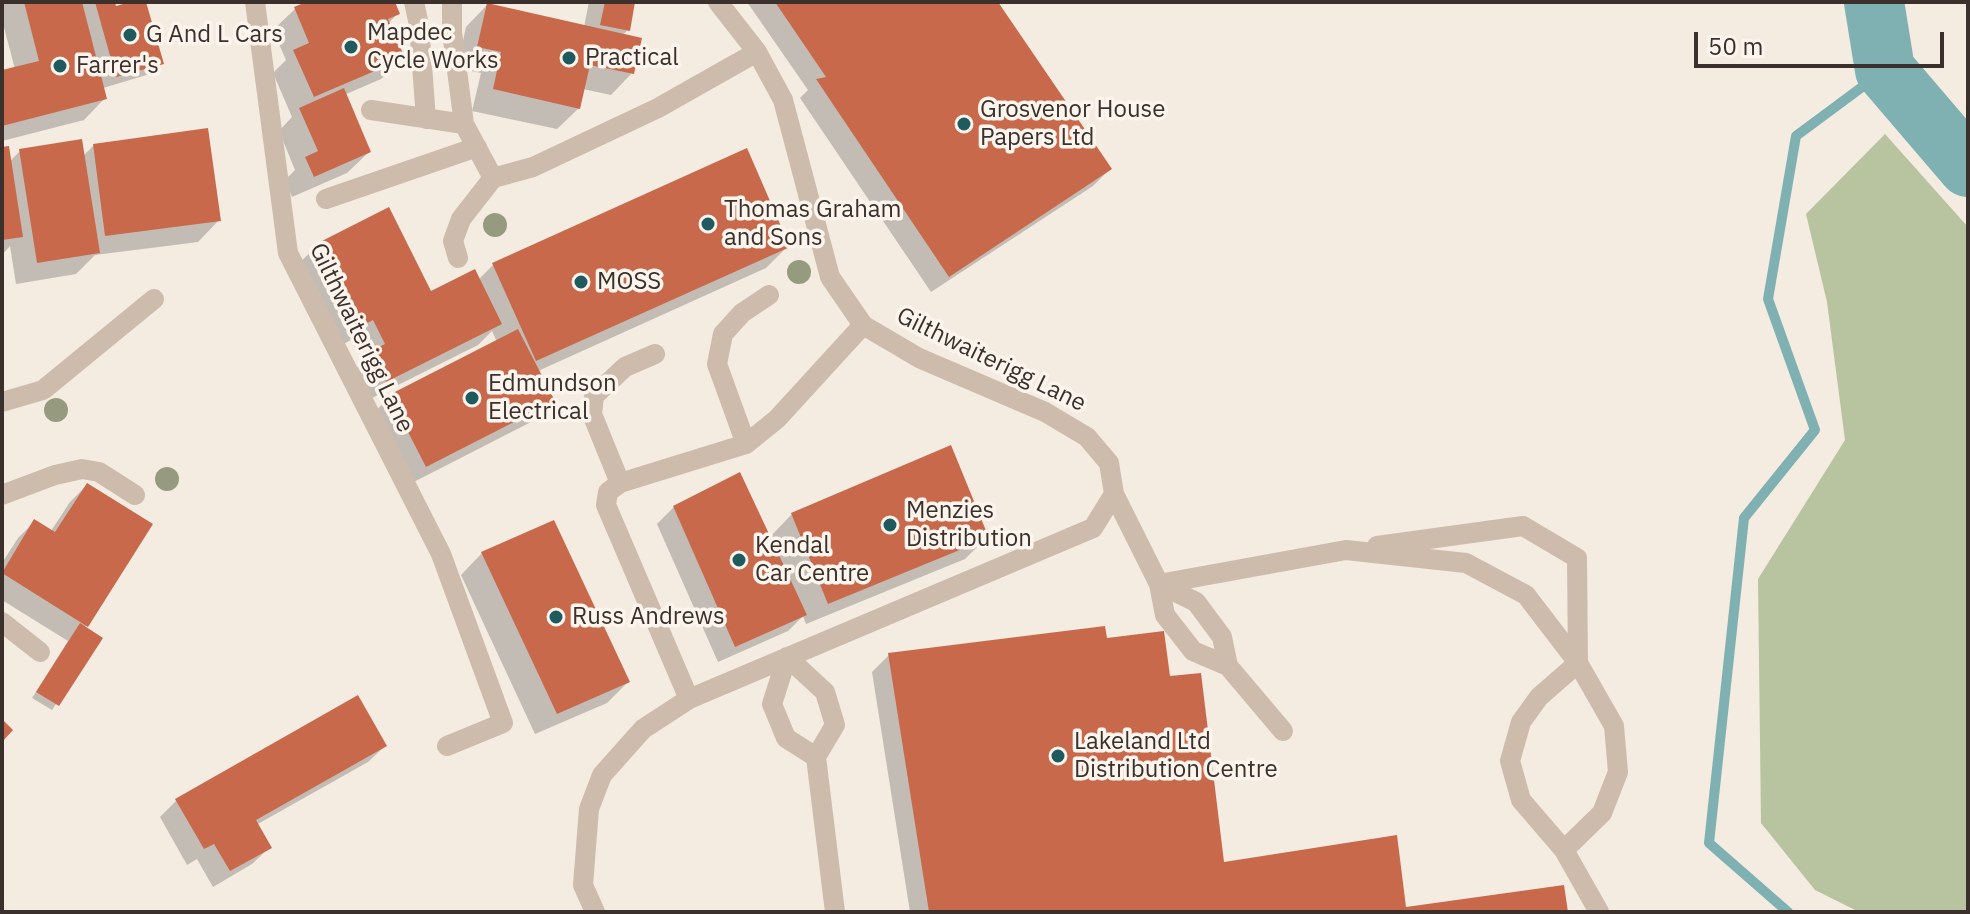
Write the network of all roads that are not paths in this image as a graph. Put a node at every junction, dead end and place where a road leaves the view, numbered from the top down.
1 (255, 2) edge
2 (414, 2) edge
3 (452, 2) edge
4 (718, 2) edge
5 (757, 52) junction
6 (371, 110) dead end
7 (426, 119) junction
8 (464, 124) junction
9 (477, 147) junction
10 (493, 178) junction
11 (326, 199) dead end
12 (458, 258) dead end
13 (769, 295) dead end
14 (154, 299) dead end
15 (863, 325) junction
16 (655, 354) dead end
17 (2, 402) edge
18 (746, 444) junction
19 (620, 483) junction
20 (1114, 494) junction
21 (2, 495) edge
22 (135, 495) dead end
23 (1346, 550) junction
24 (1159, 584) junction
25 (2, 622) edge
26 (40, 652) dead end
27 (787, 657) junction
28 (1578, 663) junction
29 (1228, 666) junction
30 (689, 699) junction
31 (1283, 731) dead end
32 (447, 746) dead end
33 (816, 757) junction
34 (1564, 850) junction
35 (595, 912) edge
36 (835, 912) edge
37 (1599, 912) edge

1 - 32 street, Gilthwaiterigg Lane
2 - 7 street
3 - 8 street
4 - 5 street, Gilthwaiterigg Lane
5 - 10 street
5 - 15 street, Gilthwaiterigg Lane
6 - 7 street
7 - 8 street
8 - 9 street
9 - 10 street
9 - 11 street
10 - 12 street
13 - 18 street
14 - 17 street
15 - 18 street
15 - 20 street, Gilthwaiterigg Lane
16 - 19 street
18 - 19 street
19 - 30 street
20 - 24 street, Gilthwaiterigg Lane
20 - 27 street
21 - 22 street
23 - 24 street
23 - 28 street
23 - 28 street
24 - 29 street
24 - 29 street, Gilthwaiterigg Lane
25 - 26 street
27 - 30 street
27 - 33 street
27 - 33 street
28 - 34 street
28 - 34 street
29 - 31 street
30 - 35 street
33 - 36 street
34 - 37 street

